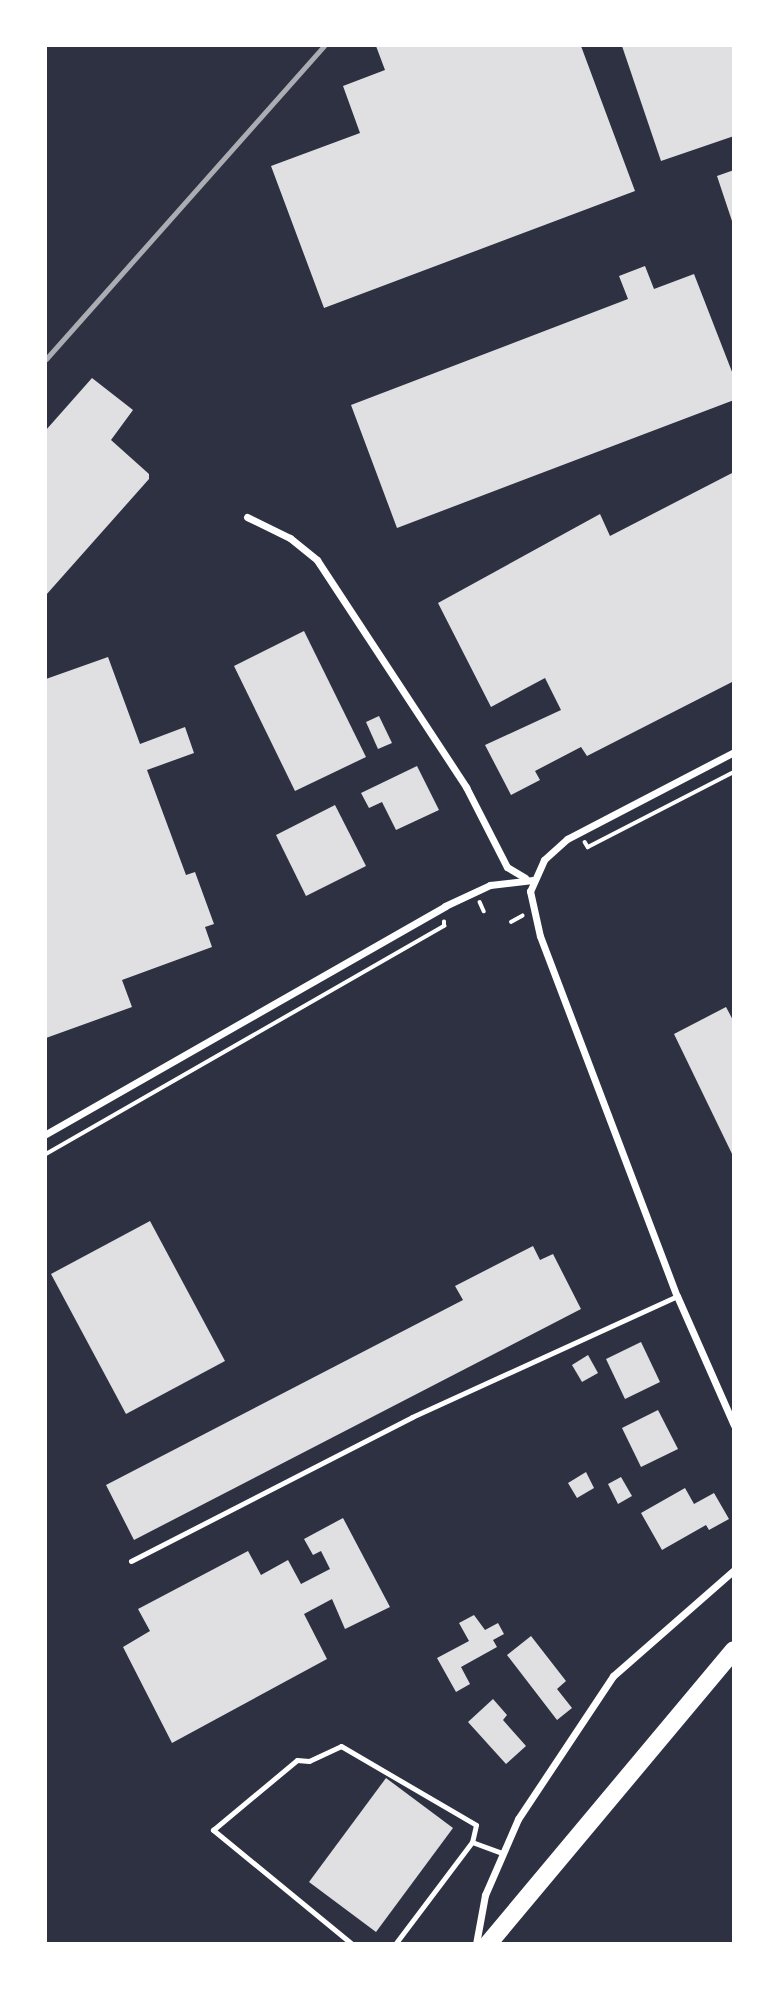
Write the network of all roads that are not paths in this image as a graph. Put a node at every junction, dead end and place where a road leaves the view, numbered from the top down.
1 (247, 517) dead end
2 (733, 752) edge
3 (533, 880) junction
4 (46, 1134) edge
5 (677, 1296) junction
6 (733, 1426) edge
7 (131, 1561) dead end
8 (733, 1570) edge
9 (733, 1650) edge
10 (472, 1842) junction
11 (503, 1853) junction
12 (352, 1944) edge
13 (395, 1944) edge
14 (476, 1944) edge
15 (488, 1944) edge

1 - 3 street
2 - 3 street
3 - 4 street
3 - 5 street
5 - 6 street
5 - 7 lane
8 - 11 street
9 - 15 main road
10 - 11 lane
10 - 12 lane
10 - 13 lane
11 - 14 street

